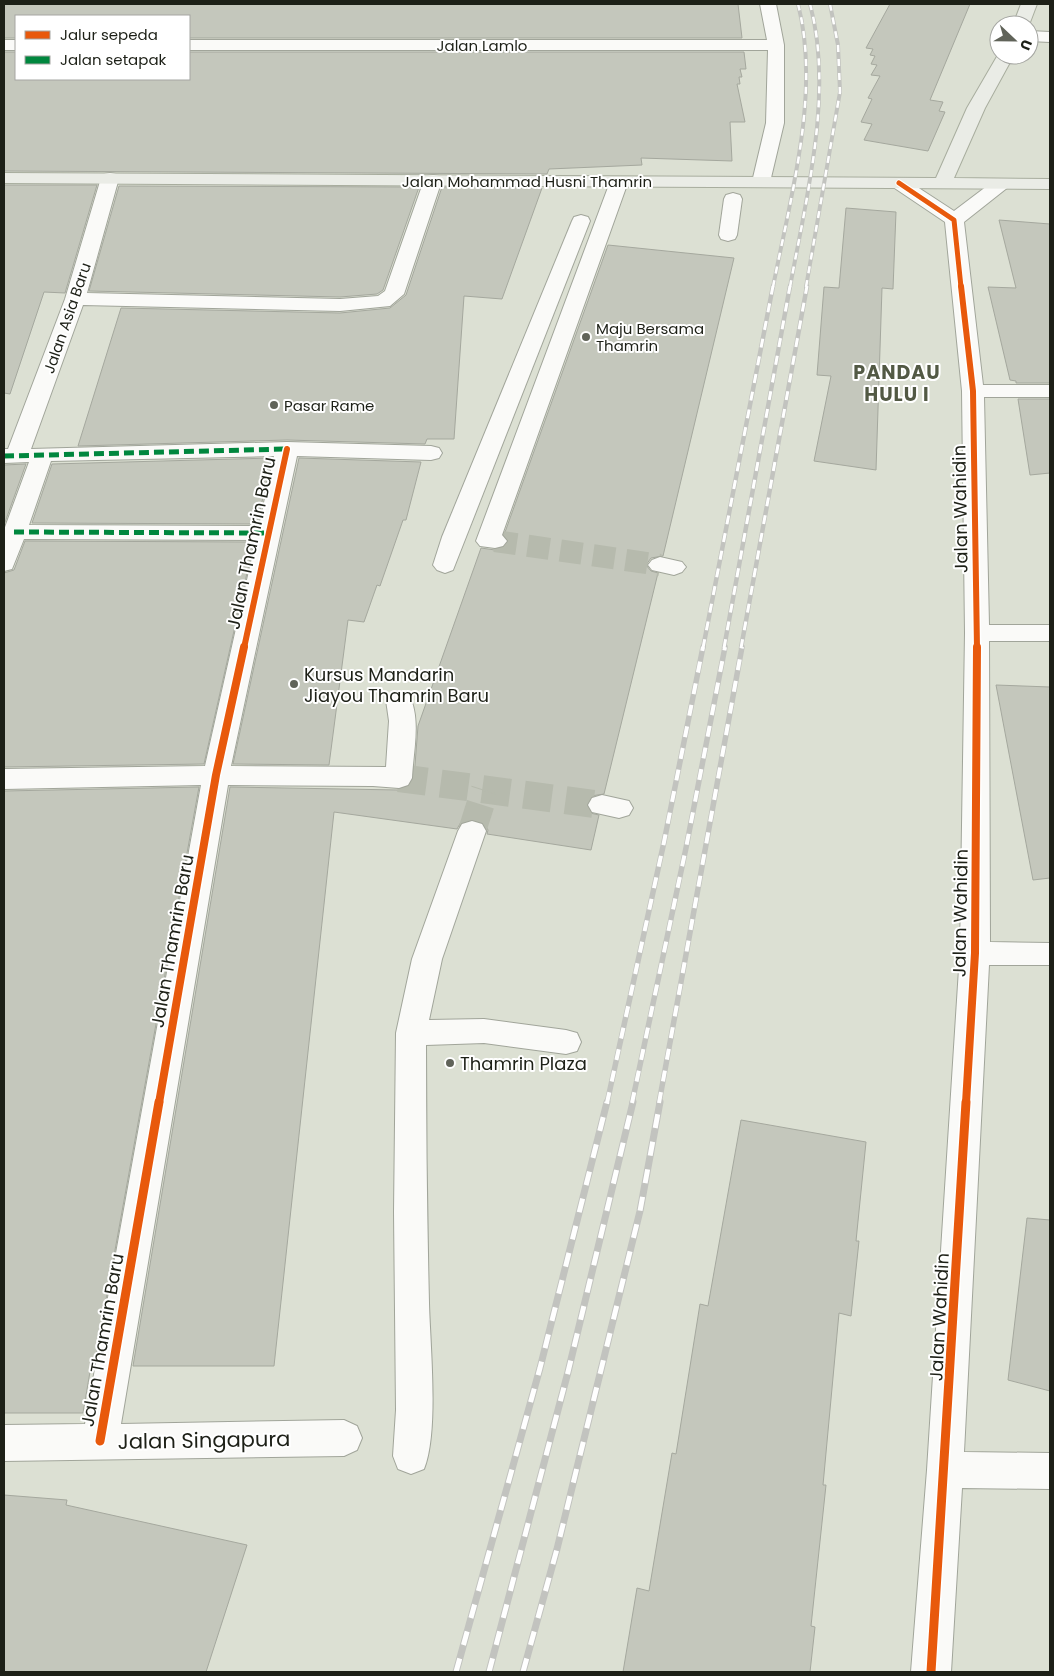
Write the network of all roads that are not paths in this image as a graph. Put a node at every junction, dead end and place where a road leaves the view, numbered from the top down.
1 (768, 4) edge
2 (190, 45) edge
3 (776, 45) junction
4 (1000, 65) edge
5 (4, 178) edge
6 (110, 178) junction
7 (433, 180) junction
8 (619, 182) junction
9 (761, 182) junction
10 (900, 183) junction
11 (942, 184) junction
12 (1001, 184) junction
13 (1050, 184) edge
14 (733, 199) dead end
15 (954, 220) junction
16 (581, 221) dead end
17 (728, 235) dead end
18 (76, 299) junction
19 (973, 391) junction
20 (1050, 391) edge
21 (287, 449) junction
22 (431, 453) dead end
23 (11, 456) edge
24 (42, 456) junction
25 (14, 532) junction
26 (269, 533) junction
27 (454, 537) junction
28 (4, 564) edge
29 (445, 565) dead end
30 (977, 633) junction
31 (1050, 633) edge
32 (399, 700) dead end
33 (216, 775) junction
34 (4, 779) edge
35 (472, 831) tunnel mouth
36 (976, 952) junction
37 (1050, 954) edge
38 (411, 1033) junction
39 (566, 1042) dead end
40 (344, 1438) dead end
41 (100, 1441) junction
42 (4, 1442) edge
43 (411, 1456) dead end
44 (945, 1470) junction
45 (1050, 1471) edge
46 (931, 1672) edge

1 - 3 street
2 - 3 street, Jalan Lamlo
3 - 9 street
4 - 11 main road
5 - 6 main road, Jalan Mohammad Husni Thamrin
6 - 7 main road, Jalan Mohammad Husni Thamrin
6 - 18 street, Jalan Asia Baru
7 - 8 main road, Jalan Mohammad Husni Thamrin
7 - 18 street
8 - 9 main road, Jalan Mohammad Husni Thamrin
8 - 27 street
9 - 10 main road, Jalan Mohammad Husni Thamrin
10 - 11 main road, Jalan Mohammad Husni Thamrin
10 - 15 street
11 - 12 main road, Jalan Mohammad Husni Thamrin
12 - 13 main road, Jalan Mohammad Husni Thamrin
12 - 15 street
14 - 17 street
15 - 19 street, Jalan Wahidin
16 - 27 street
18 - 23 street, Jalan Asia Baru
19 - 20 street
19 - 30 street, Jalan Wahidin
21 - 22 street
21 - 24 street
21 - 26 street, Jalan Thamrin Baru
23 - 24 street
24 - 25 street
25 - 26 street
25 - 28 street
26 - 33 street, Jalan Thamrin Baru
27 - 29 street
30 - 31 street
30 - 36 street, Jalan Wahidin
32 - 33 street
33 - 34 street
33 - 41 street, Jalan Thamrin Baru
35 - 38 street
36 - 37 street
36 - 44 street, Jalan Wahidin
38 - 39 street
38 - 43 street
40 - 41 street, Jalan Singapura
41 - 42 street, Jalan Singapura
44 - 45 street
44 - 46 street, Jalan Wahidin

